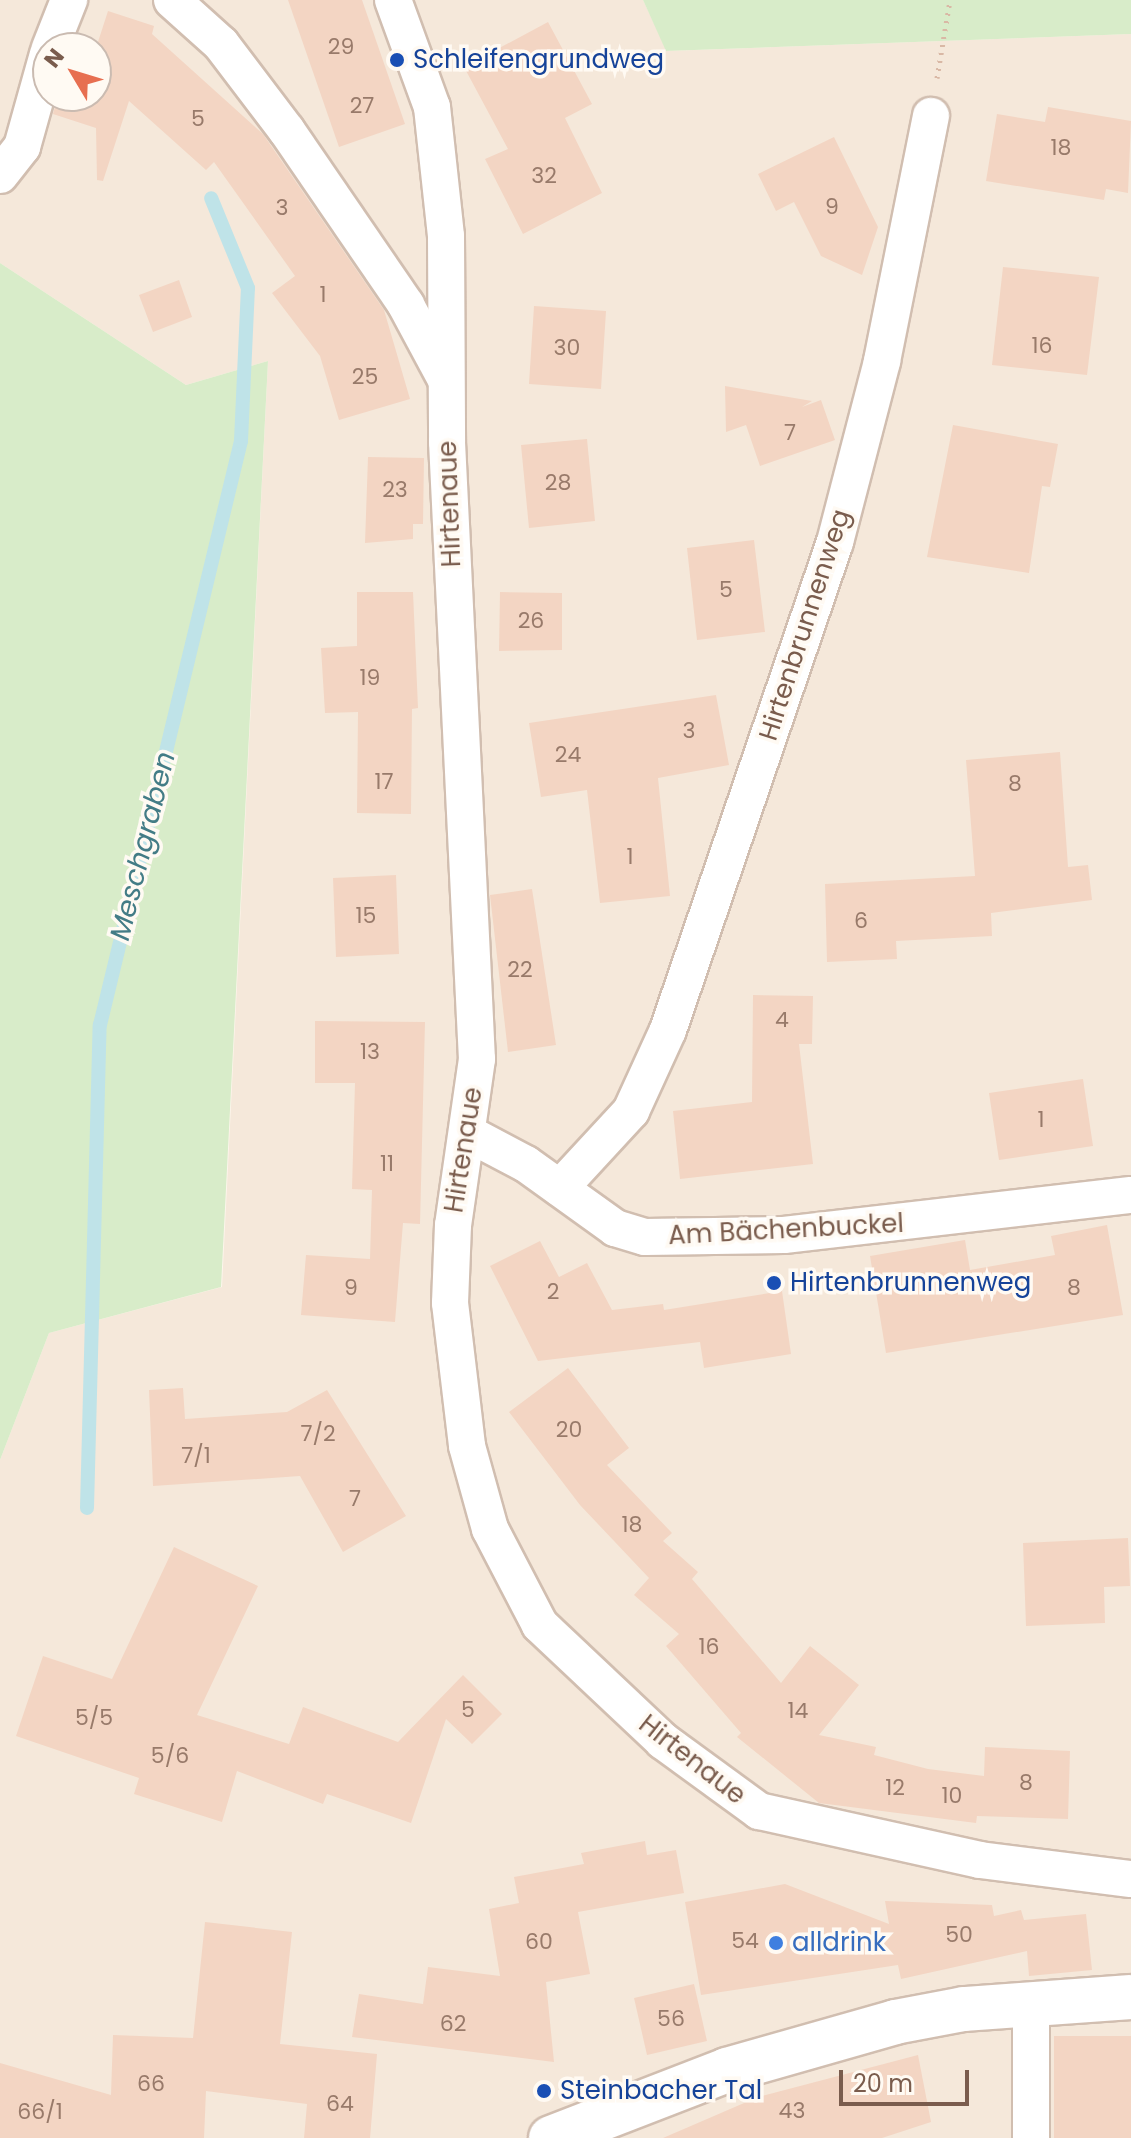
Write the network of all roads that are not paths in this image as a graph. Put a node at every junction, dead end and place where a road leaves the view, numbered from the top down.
1 (69, 0) edge
2 (172, 0) edge
3 (393, 0) edge
4 (56, 32) edge
5 (32, 111) edge
6 (931, 116) road end
7 (0, 175) edge
8 (447, 381) junction
9 (469, 1134) junction
10 (560, 1188) junction
11 (1131, 1195) edge
12 (1131, 1879) edge
13 (1131, 1997) edge
14 (1031, 2003) junction
15 (551, 2138) edge
16 (1031, 2138) edge

1 - 4 street
2 - 8 street
3 - 8 street, Hirtenaue
5 - 7 street
6 - 10 street, Hirtenbrunnenweg
8 - 9 street, Hirtenaue
9 - 10 street, Am Bächenbuckel
9 - 12 street, Hirtenaue
10 - 11 street, Am Bächenbuckel
13 - 14 main road
14 - 15 main road
14 - 16 street

